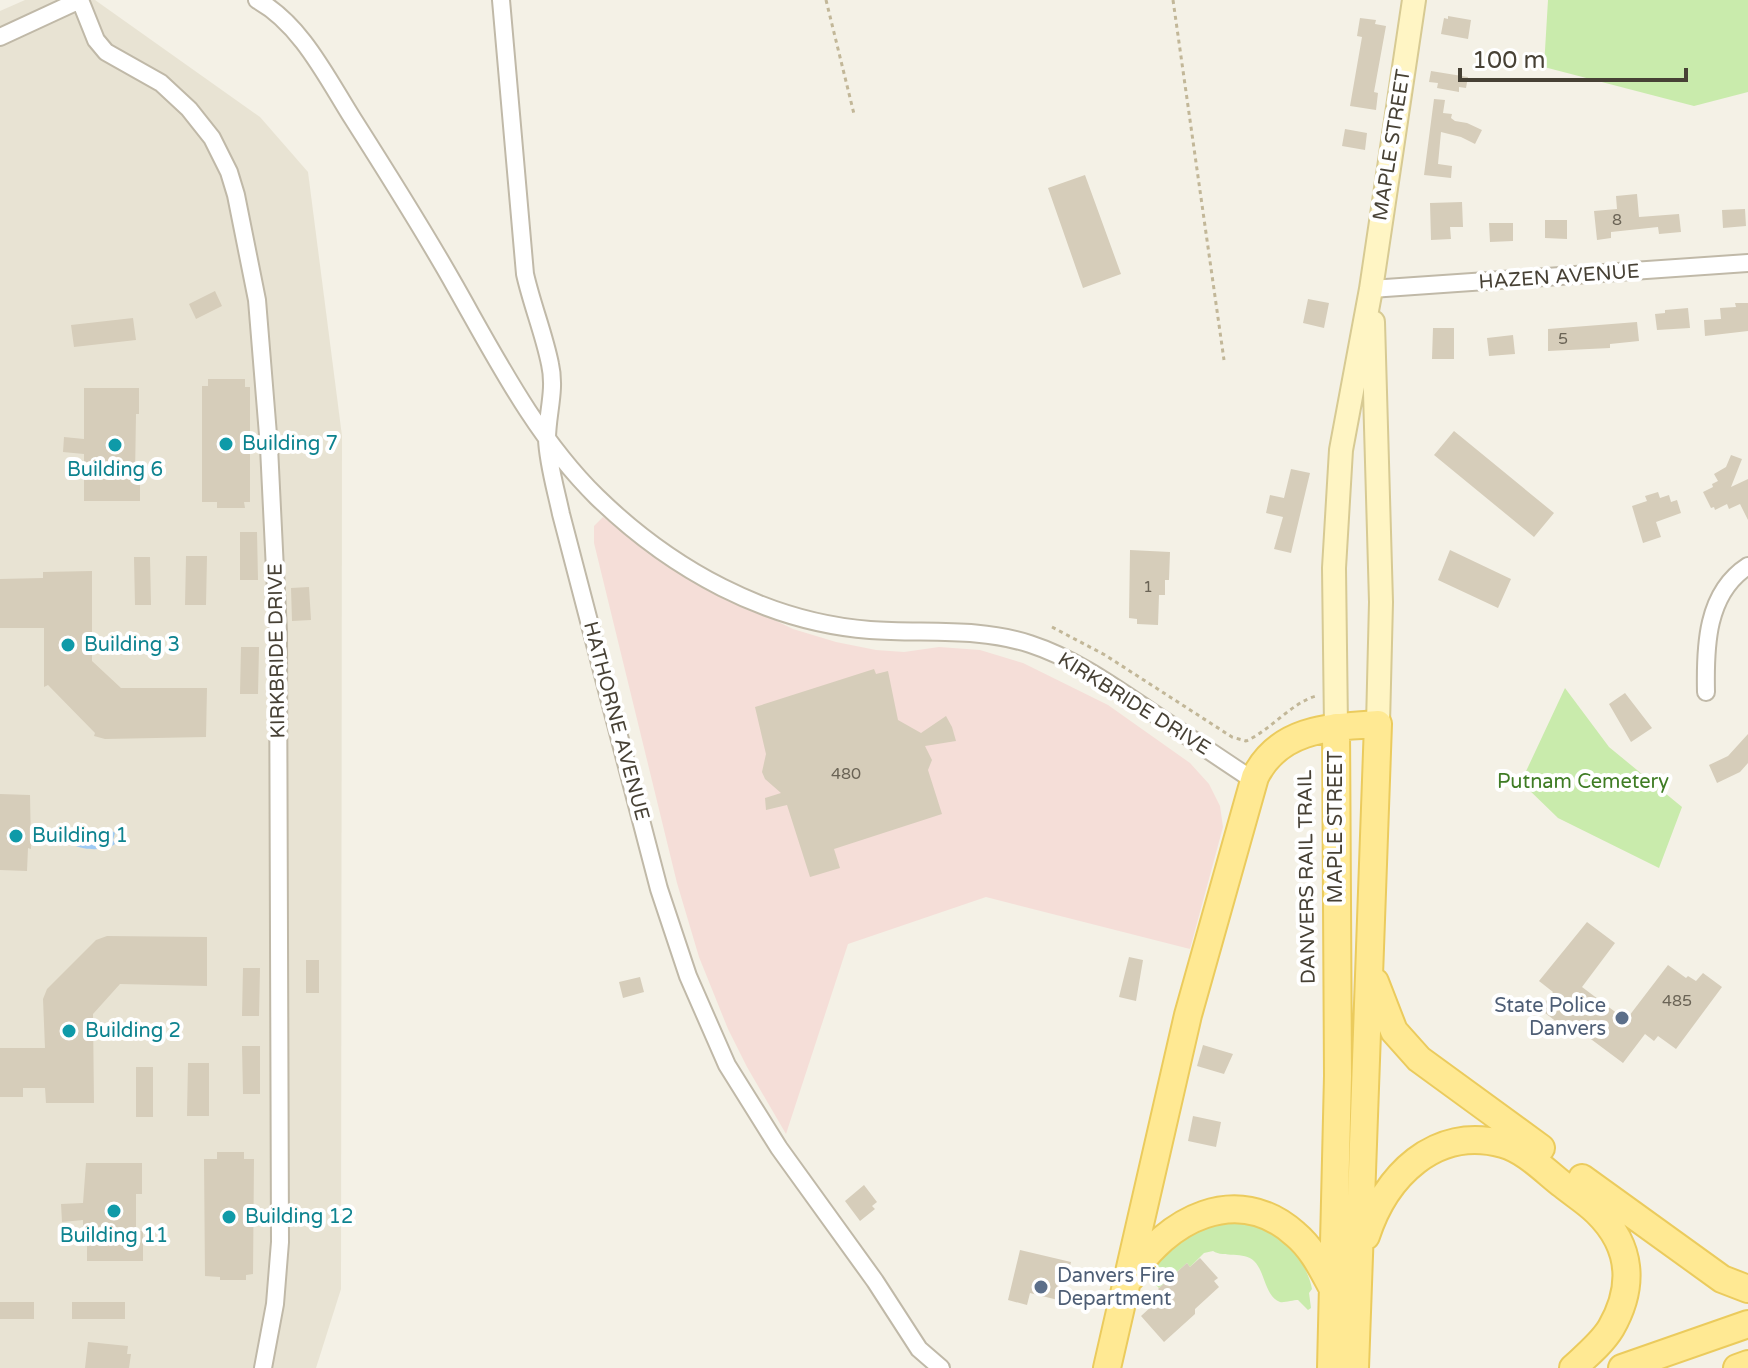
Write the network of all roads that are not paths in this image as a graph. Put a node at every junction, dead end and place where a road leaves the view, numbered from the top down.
1 (80, 0) edge
2 (257, 0) edge
3 (501, 0) edge
4 (1414, 0) edge
5 (0, 37) edge
6 (1748, 263) edge
7 (1371, 289) junction
8 (547, 440) junction
9 (1748, 566) edge
10 (1706, 692) dead end
11 (1378, 724) junction
12 (1327, 728) junction
13 (1253, 780) junction
14 (1369, 954) junction
15 (1346, 1286) junction
16 (1748, 1289) edge
17 (1123, 1295) junction
18 (1748, 1324) edge
19 (1748, 1364) edge
20 (263, 1368) edge
21 (941, 1368) edge
22 (1107, 1368) edge
23 (1331, 1368) edge
24 (1355, 1368) edge
25 (1573, 1368) edge
26 (1622, 1368) edge
27 (1737, 1368) edge

1 - 5 street, KIRKBRIDE DRIVE
1 - 20 street, KIRKBRIDE DRIVE
2 - 8 street, KIRKBRIDE DRIVE
3 - 8 street, HATHORNE AVENUE
4 - 7 main road, MAPLE STREET
6 - 7 street, HAZEN AVENUE
7 - 11 main road, MAPLE STREET
7 - 12 main road, MAPLE STREET
8 - 13 street, KIRKBRIDE DRIVE
8 - 21 street, HATHORNE AVENUE
9 - 10 street
11 - 12 main road
11 - 14 main road, MAPLE STREET
12 - 13 main road
12 - 15 main road, MAPLE STREET
13 - 17 main road
14 - 15 main road, MAPLE STREET
14 - 16 main road
15 - 17 main road
15 - 23 main road, MAPLE STREET
15 - 24 main road, MAPLE STREET
15 - 25 main road
17 - 22 main road
18 - 26 main road
19 - 27 main road

